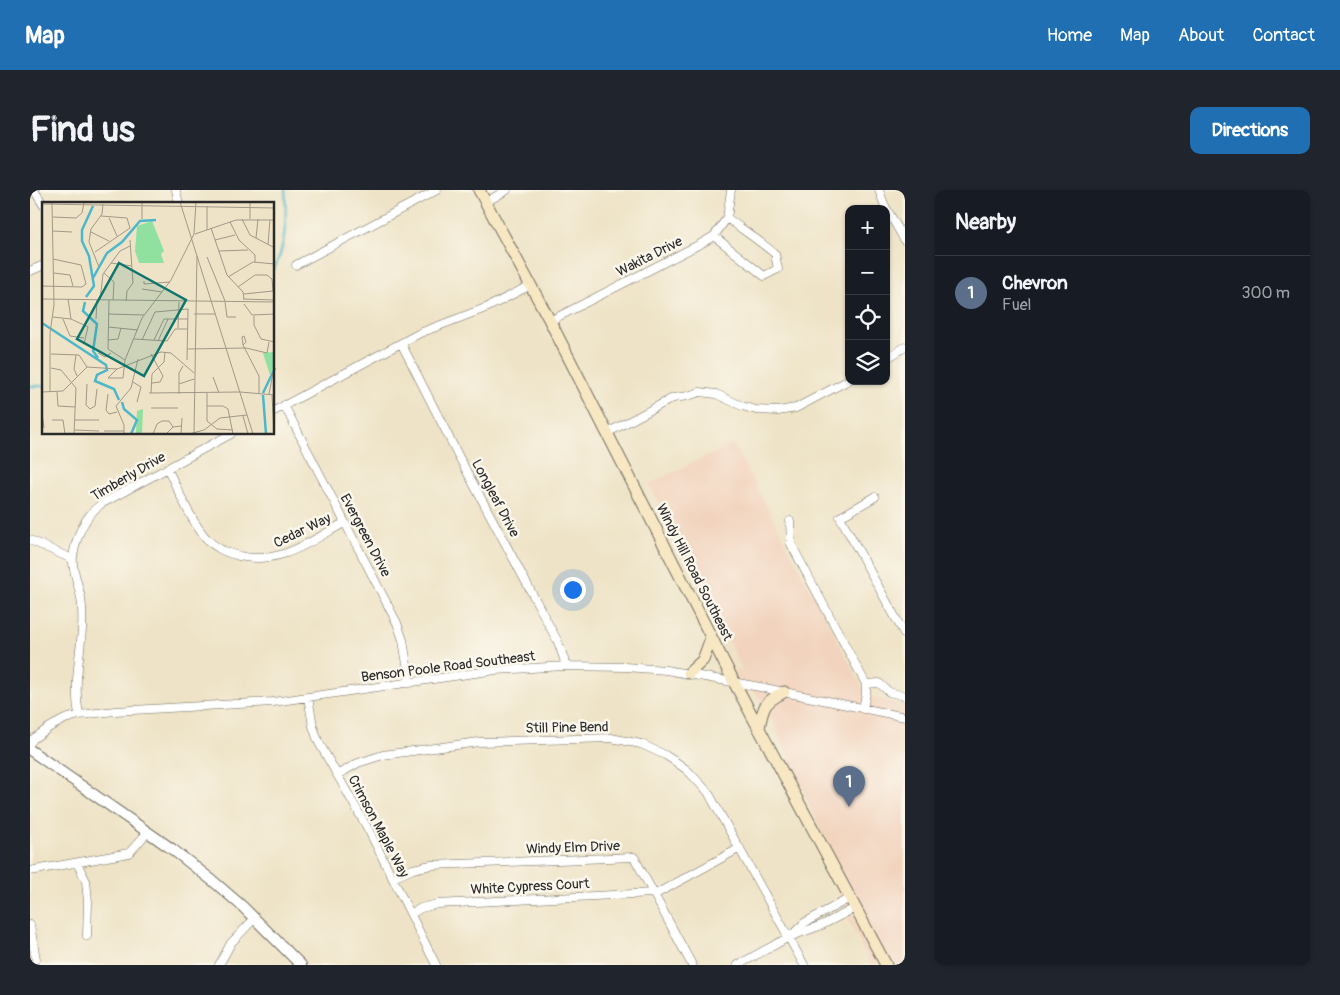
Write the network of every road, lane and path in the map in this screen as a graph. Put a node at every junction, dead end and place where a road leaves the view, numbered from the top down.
1 (34, 190) edge
2 (437, 190) edge
3 (480, 190) edge
4 (507, 190) edge
5 (731, 190) edge
6 (879, 190) edge
7 (486, 202) junction
8 (42, 203) edge
9 (727, 218) junction
10 (714, 236) junction
11 (905, 241) edge
12 (296, 265) dead end
13 (42, 266) edge
14 (30, 272) edge
15 (531, 285) junction
16 (550, 321) junction
17 (400, 343) junction
18 (905, 347) edge
19 (890, 356) edge
20 (845, 382) edge
21 (284, 405) junction
22 (275, 410) edge
23 (607, 433) junction
24 (229, 435) edge
25 (167, 468) junction
26 (875, 497) dead end
27 (790, 521) dead end
28 (344, 523) junction
29 (30, 540) edge
30 (72, 559) junction
31 (905, 635) edge
32 (712, 638) junction
33 (565, 666) junction
34 (689, 673) junction
35 (734, 682) junction
36 (410, 683) junction
37 (866, 684) junction
38 (784, 692) junction
39 (905, 696) edge
40 (308, 697) junction
41 (863, 709) junction
42 (79, 715) junction
43 (905, 717) edge
44 (759, 728) junction
45 (30, 743) edge
46 (30, 750) edge
47 (337, 775) junction
48 (148, 832) junction
49 (740, 848) junction
50 (76, 863) junction
51 (30, 871) edge
52 (393, 878) junction
53 (653, 894) junction
54 (853, 903) junction
55 (411, 914) junction
56 (255, 918) junction
57 (30, 925) edge
58 (87, 936) dead end
59 (789, 937) junction
60 (36, 959) dead end
61 (219, 965) edge
62 (301, 965) edge
63 (436, 965) edge
64 (692, 965) edge
65 (738, 965) edge
66 (804, 965) edge
67 (886, 965) edge

1 - 8 street
2 - 12 street
3 - 7 main road, Windy Hill Road Southeast
4 - 7 street
5 - 9 street, Wakita Drive
6 - 11 street
7 - 15 main road, Windy Hill Road Southeast
9 - 10 street, Wakita Drive
9 - 10 street
10 - 16 street, Wakita Drive
13 - 14 street
15 - 16 main road, Windy Hill Road Southeast
15 - 17 street
16 - 23 main road, Windy Hill Road Southeast
17 - 21 street
17 - 33 street, Longleaf Drive
18 - 19 street
20 - 23 street
21 - 22 street
21 - 28 street, Evergreen Drive
23 - 32 main road, Windy Hill Road Southeast
24 - 25 street, Timberly Drive
25 - 28 street, Cedar Way
25 - 30 street, Timberly Drive
26 - 31 street
27 - 37 street
28 - 36 street, Evergreen Drive
29 - 30 street
30 - 42 street
32 - 34 main road
32 - 35 main road, Windy Hill Road Southeast
33 - 34 street, Benson Poole Road Southeast
33 - 36 street, Benson Poole Road Southeast
34 - 35 street, Benson Poole Road Southeast
35 - 38 street, Benson Poole Road Southeast
35 - 44 main road, Windy Hill Road Southeast
36 - 40 street, Benson Poole Road Southeast
37 - 39 street
37 - 41 street
38 - 41 street, Benson Poole Road Southeast
38 - 44 main road
40 - 42 street, Benson Poole Road Southeast
40 - 47 street, Crimson Maple Way
41 - 43 street, Benson Poole Road Southeast
42 - 45 street, Benson Poole Road Southeast
44 - 54 main road, Windy Hill Road Southeast
46 - 48 street
47 - 49 street, Still Pine Bend
47 - 52 street, Crimson Maple Way
48 - 50 street
48 - 56 street
49 - 53 street
49 - 59 street, Still Pine Bend
50 - 51 street
50 - 58 street
52 - 53 street, Windy Elm Drive
52 - 55 street, Crimson Maple Way
53 - 55 street, White Cypress Court
53 - 64 street, Windy Elm Drive
54 - 59 street
54 - 59 street
54 - 67 main road, Windy Hill Road Southeast
55 - 63 street, Crimson Maple Way
56 - 61 street
56 - 62 street
57 - 60 street
59 - 65 street
59 - 66 street, Still Pine Bend

